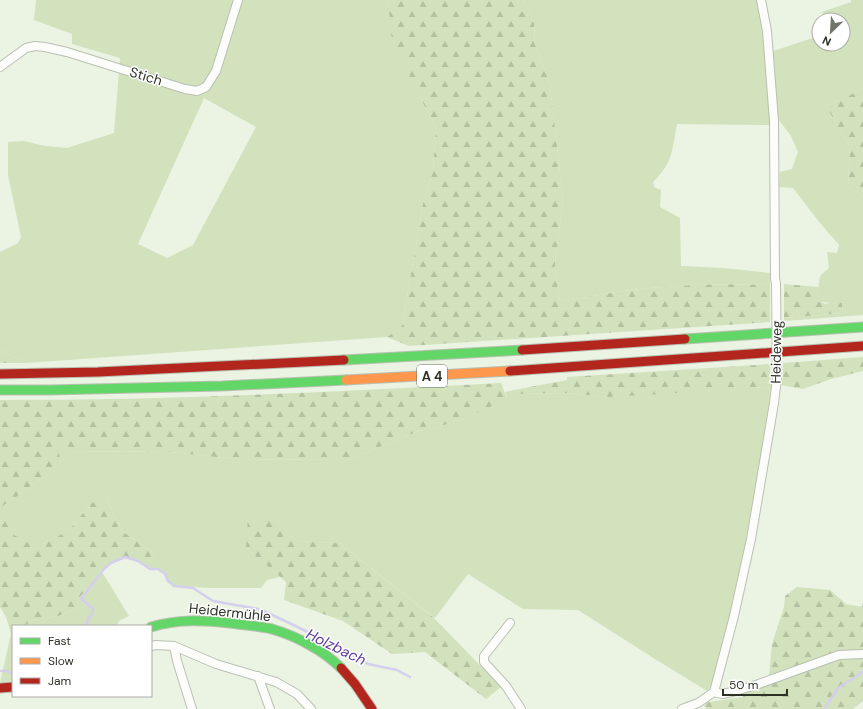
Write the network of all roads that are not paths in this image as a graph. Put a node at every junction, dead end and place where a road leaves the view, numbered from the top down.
1 (238, 0) edge
2 (761, 0) edge
3 (0, 68) edge
4 (863, 327) edge
5 (863, 346) edge
6 (0, 374) edge
7 (0, 390) edge
8 (510, 623) dead end
9 (152, 627) edge
10 (152, 646) edge
11 (174, 646) junction
12 (863, 654) edge
13 (258, 676) junction
14 (12, 687) edge
15 (0, 688) edge
16 (712, 694) junction
17 (192, 709) edge
18 (270, 709) edge
19 (311, 709) edge
20 (372, 709) edge
21 (521, 709) edge
22 (682, 709) edge

1 - 3 street, Stich
2 - 16 street, Heideweg, bridge
4 - 6 main road, A 4
5 - 7 main road, A 4
8 - 21 street
9 - 20 main road, Heidermühle
10 - 11 street
11 - 13 street
11 - 17 street
12 - 16 street
13 - 18 street
13 - 19 street
14 - 15 main road
16 - 22 street

